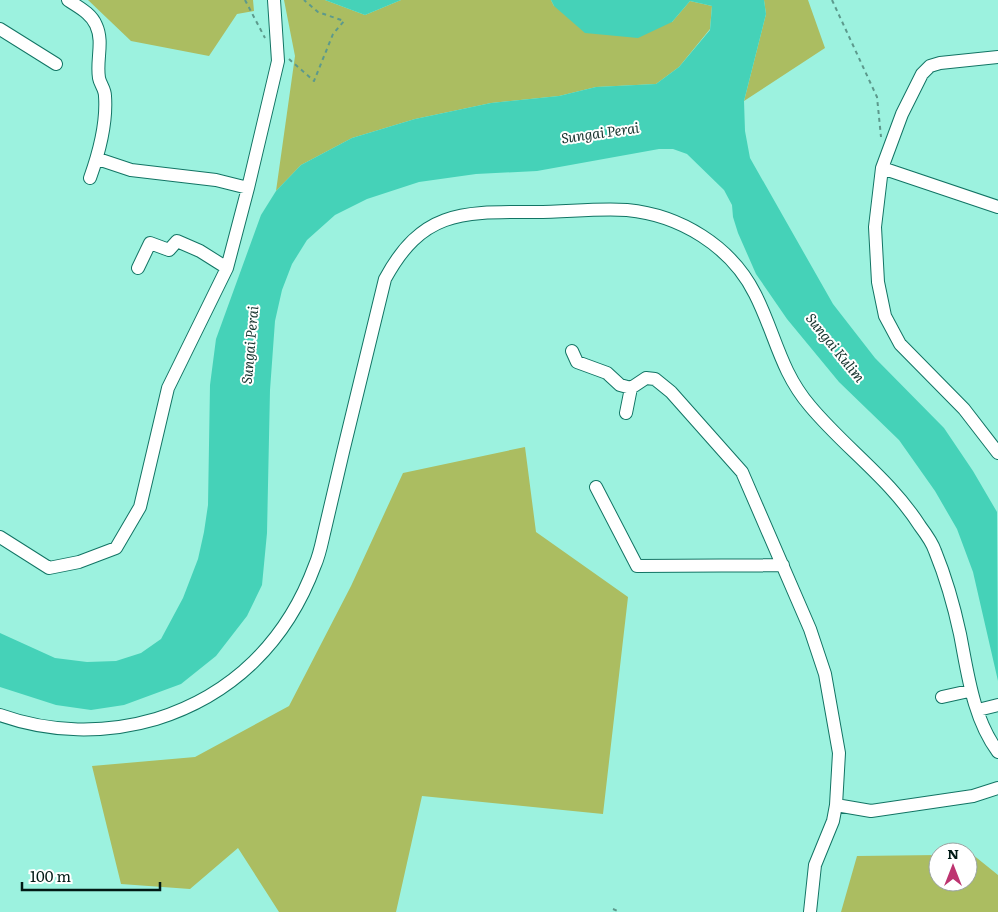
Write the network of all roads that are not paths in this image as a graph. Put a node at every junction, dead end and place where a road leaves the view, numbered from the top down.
1 (68, 0) edge
2 (274, 0) edge
3 (0, 29) edge
4 (998, 57) edge
5 (56, 64) dead end
6 (98, 159) junction
7 (882, 168) junction
8 (90, 178) dead end
9 (248, 188) junction
10 (998, 207) edge
11 (138, 268) dead end
12 (227, 268) junction
13 (572, 351) dead end
14 (631, 388) junction
15 (626, 413) dead end
16 (998, 453) edge
17 (596, 486) dead end
18 (0, 537) edge
19 (782, 565) junction
20 (970, 690) junction
21 (942, 697) dead end
22 (995, 706) edge
23 (978, 710) junction
24 (0, 715) edge
25 (998, 752) edge
26 (998, 788) edge
27 (836, 805) junction
28 (810, 912) edge

1 - 6 street
2 - 9 street
3 - 5 street
4 - 7 street
6 - 8 street
6 - 9 street
7 - 10 street
7 - 16 street
9 - 12 street
11 - 12 street
12 - 18 street
13 - 14 street
14 - 15 street
14 - 19 street
17 - 19 street
19 - 27 street
20 - 21 street
20 - 23 street
20 - 24 street
22 - 23 street
23 - 25 street
26 - 27 street
27 - 28 street

